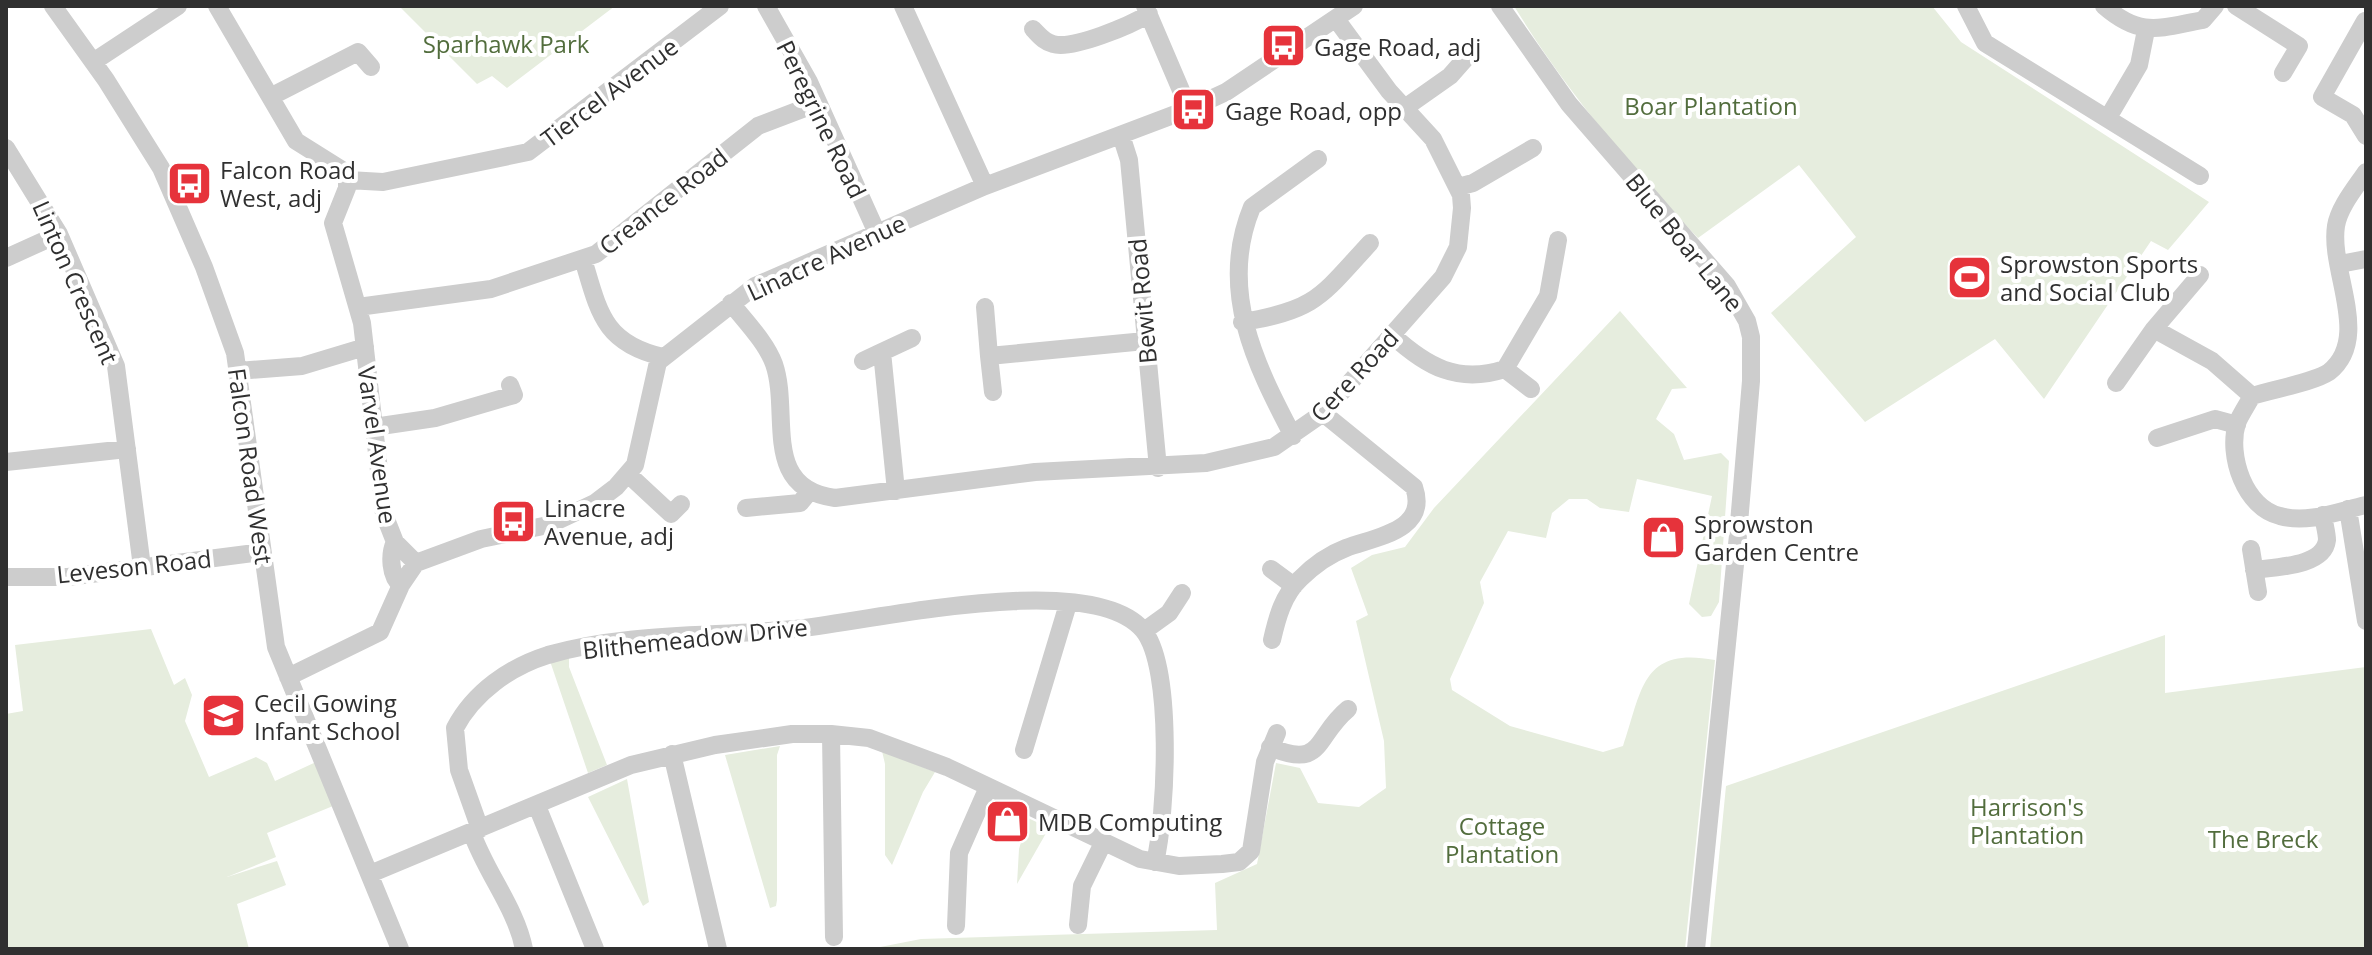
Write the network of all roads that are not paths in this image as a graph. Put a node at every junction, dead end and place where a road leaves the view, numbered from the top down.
1 (53, 6) edge
2 (178, 6) edge
3 (217, 6) edge
4 (720, 6) edge
5 (766, 6) edge
6 (903, 6) edge
7 (1354, 6) edge
8 (1500, 6) edge
9 (1966, 6) edge
10 (2104, 6) edge
11 (2215, 6) edge
12 (2236, 6) edge
13 (1147, 10) edge
14 (1336, 19) junction
15 (2365, 21) edge
16 (1033, 29) dead end
17 (2146, 30) junction
18 (1465, 59) dead end
19 (93, 62) junction
20 (371, 67) dead end
21 (2283, 73) dead end
22 (272, 96) junction
23 (818, 103) junction
24 (1406, 107) junction
25 (1189, 109) junction
26 (2109, 116) junction
27 (1121, 135) junction
28 (2366, 136) edge
29 (6, 148) edge
30 (1533, 148) dead end
31 (1318, 159) dead end
32 (2366, 172) edge
33 (2200, 176) dead end
34 (348, 180) junction
35 (985, 186) junction
36 (1458, 187) junction
37 (877, 233) junction
38 (59, 234) junction
39 (1552, 249) dead end
40 (1367, 253) dead end
41 (6, 258) edge
42 (583, 259) junction
43 (2366, 259) edge
44 (2340, 264) junction
45 (2200, 275) dead end
46 (731, 303) junction
47 (358, 307) junction
48 (985, 307) dead end
49 (2358, 311) edge
50 (1242, 322) junction
51 (2154, 329) junction
52 (1392, 335) junction
53 (912, 338) dead end
54 (1145, 341) junction
55 (365, 347) junction
56 (882, 352) junction
57 (989, 356) junction
58 (663, 357) junction
59 (863, 361) dead end
60 (1505, 369) junction
61 (238, 371) junction
62 (2116, 383) dead end
63 (1531, 389) dead end
64 (993, 392) dead end
65 (514, 395) dead end
66 (2252, 396) junction
67 (1323, 413) junction
68 (2237, 425) junction
69 (374, 427) junction
70 (1293, 436) junction
71 (2157, 438) dead end
72 (127, 449) junction
73 (6, 462) edge
74 (1158, 468) junction
75 (629, 475) junction
76 (896, 491) junction
77 (809, 492) junction
78 (2357, 507) edge
79 (746, 508) dead end
80 (671, 514) dead end
81 (2323, 515) junction
82 (395, 542) junction
83 (2251, 549) dead end
84 (262, 552) junction
85 (416, 563) junction
86 (142, 567) junction
87 (1271, 569) dead end
88 (2254, 570) junction
89 (6, 577) edge
90 (401, 585) junction
91 (1294, 586) junction
92 (2258, 592) dead end
93 (1182, 593) dead end
94 (1068, 604) junction
95 (2366, 621) edge
96 (1144, 631) junction
97 (1272, 640) dead end
98 (288, 677) junction
99 (1348, 709) dead end
100 (831, 734) junction
101 (1024, 750) dead end
102 (672, 754) junction
103 (988, 787) junction
104 (537, 806) junction
105 (476, 831) junction
106 (1103, 843) junction
107 (1155, 862) junction
108 (370, 874) junction
109 (1085, 914) dead end
110 (956, 926) dead end
111 (834, 937) dead end
112 (721, 940) edge
113 (400, 949) edge
114 (524, 949) edge
115 (595, 949) edge
116 (1696, 949) edge

1 - 19 street, Falcon Road West
2 - 19 street
3 - 22 street
4 - 34 street, Tiercel Avenue
5 - 23 street, Peregrine Road
6 - 35 street
7 - 14 street, Linacre Avenue
8 - 116 street, Blue Boar Lane
9 - 26 street
10 - 17 street
11 - 17 street
12 - 21 street
13 - 16 street
13 - 25 street
14 - 24 street, Cere Road
14 - 25 street, Linacre Avenue
15 - 28 street
17 - 26 street
18 - 24 street
19 - 61 street, Falcon Road West
20 - 22 street
22 - 34 street
23 - 37 street, Peregrine Road
23 - 42 street, Creance Road
24 - 36 street, Cere Road
25 - 27 street, Linacre Avenue
26 - 33 street
27 - 35 street, Linacre Avenue
27 - 54 street, Bewit Road
29 - 38 street, Linton Crescent
30 - 36 street
31 - 50 street
32 - 44 street
34 - 47 street, Varvel Avenue
35 - 37 street, Linacre Avenue
36 - 52 street, Cere Road
37 - 46 street, Linacre Avenue
38 - 41 street
38 - 72 street, Linton Crescent
39 - 60 street
40 - 50 street
42 - 47 street, Creance Road
42 - 58 street
43 - 44 street
44 - 49 street
45 - 51 street
46 - 58 street, Linacre Avenue
46 - 77 street
47 - 55 street, Varvel Avenue
48 - 57 street
49 - 66 street
50 - 70 street
51 - 62 street
51 - 66 street
52 - 60 street
52 - 67 street, Cere Road
53 - 56 street
54 - 57 street
54 - 74 street, Bewit Road
55 - 61 street, Varvel Avenue
55 - 69 street, Varvel Avenue
56 - 59 street
56 - 76 street
57 - 64 street
58 - 75 street
60 - 63 street
61 - 84 street, Falcon Road West
65 - 69 street
66 - 68 street
67 - 70 street, Cere Road
67 - 91 street
68 - 71 street
68 - 81 street
69 - 82 street, Varvel Avenue
70 - 74 street, Cere Road
72 - 73 street
72 - 86 street, Linton Crescent
74 - 76 street, Cere Road
75 - 80 street
75 - 85 street
76 - 77 street, Cere Road
77 - 79 street, Cere Road
78 - 81 street
78 - 95 street
81 - 88 street
82 - 85 street, Varvel Avenue
82 - 90 street, Varvel Avenue
83 - 88 street
84 - 86 street, Leveson Road
84 - 98 street, Falcon Road West
85 - 90 street
86 - 89 street, Leveson Road
87 - 91 street
88 - 92 street
90 - 98 street
91 - 97 street
93 - 96 street
94 - 96 street, Blithemeadow Drive
94 - 101 street
94 - 105 street, Blithemeadow Drive
96 - 107 street
98 - 108 street, Falcon Road West
99 - 107 street
100 - 102 street
100 - 103 street
100 - 111 street
102 - 104 street
102 - 112 street
103 - 106 street
103 - 110 street
104 - 105 street
104 - 115 street
105 - 108 street
105 - 114 street, Blithemeadow Drive
106 - 107 street
106 - 109 street
108 - 113 street, Falcon Road West

